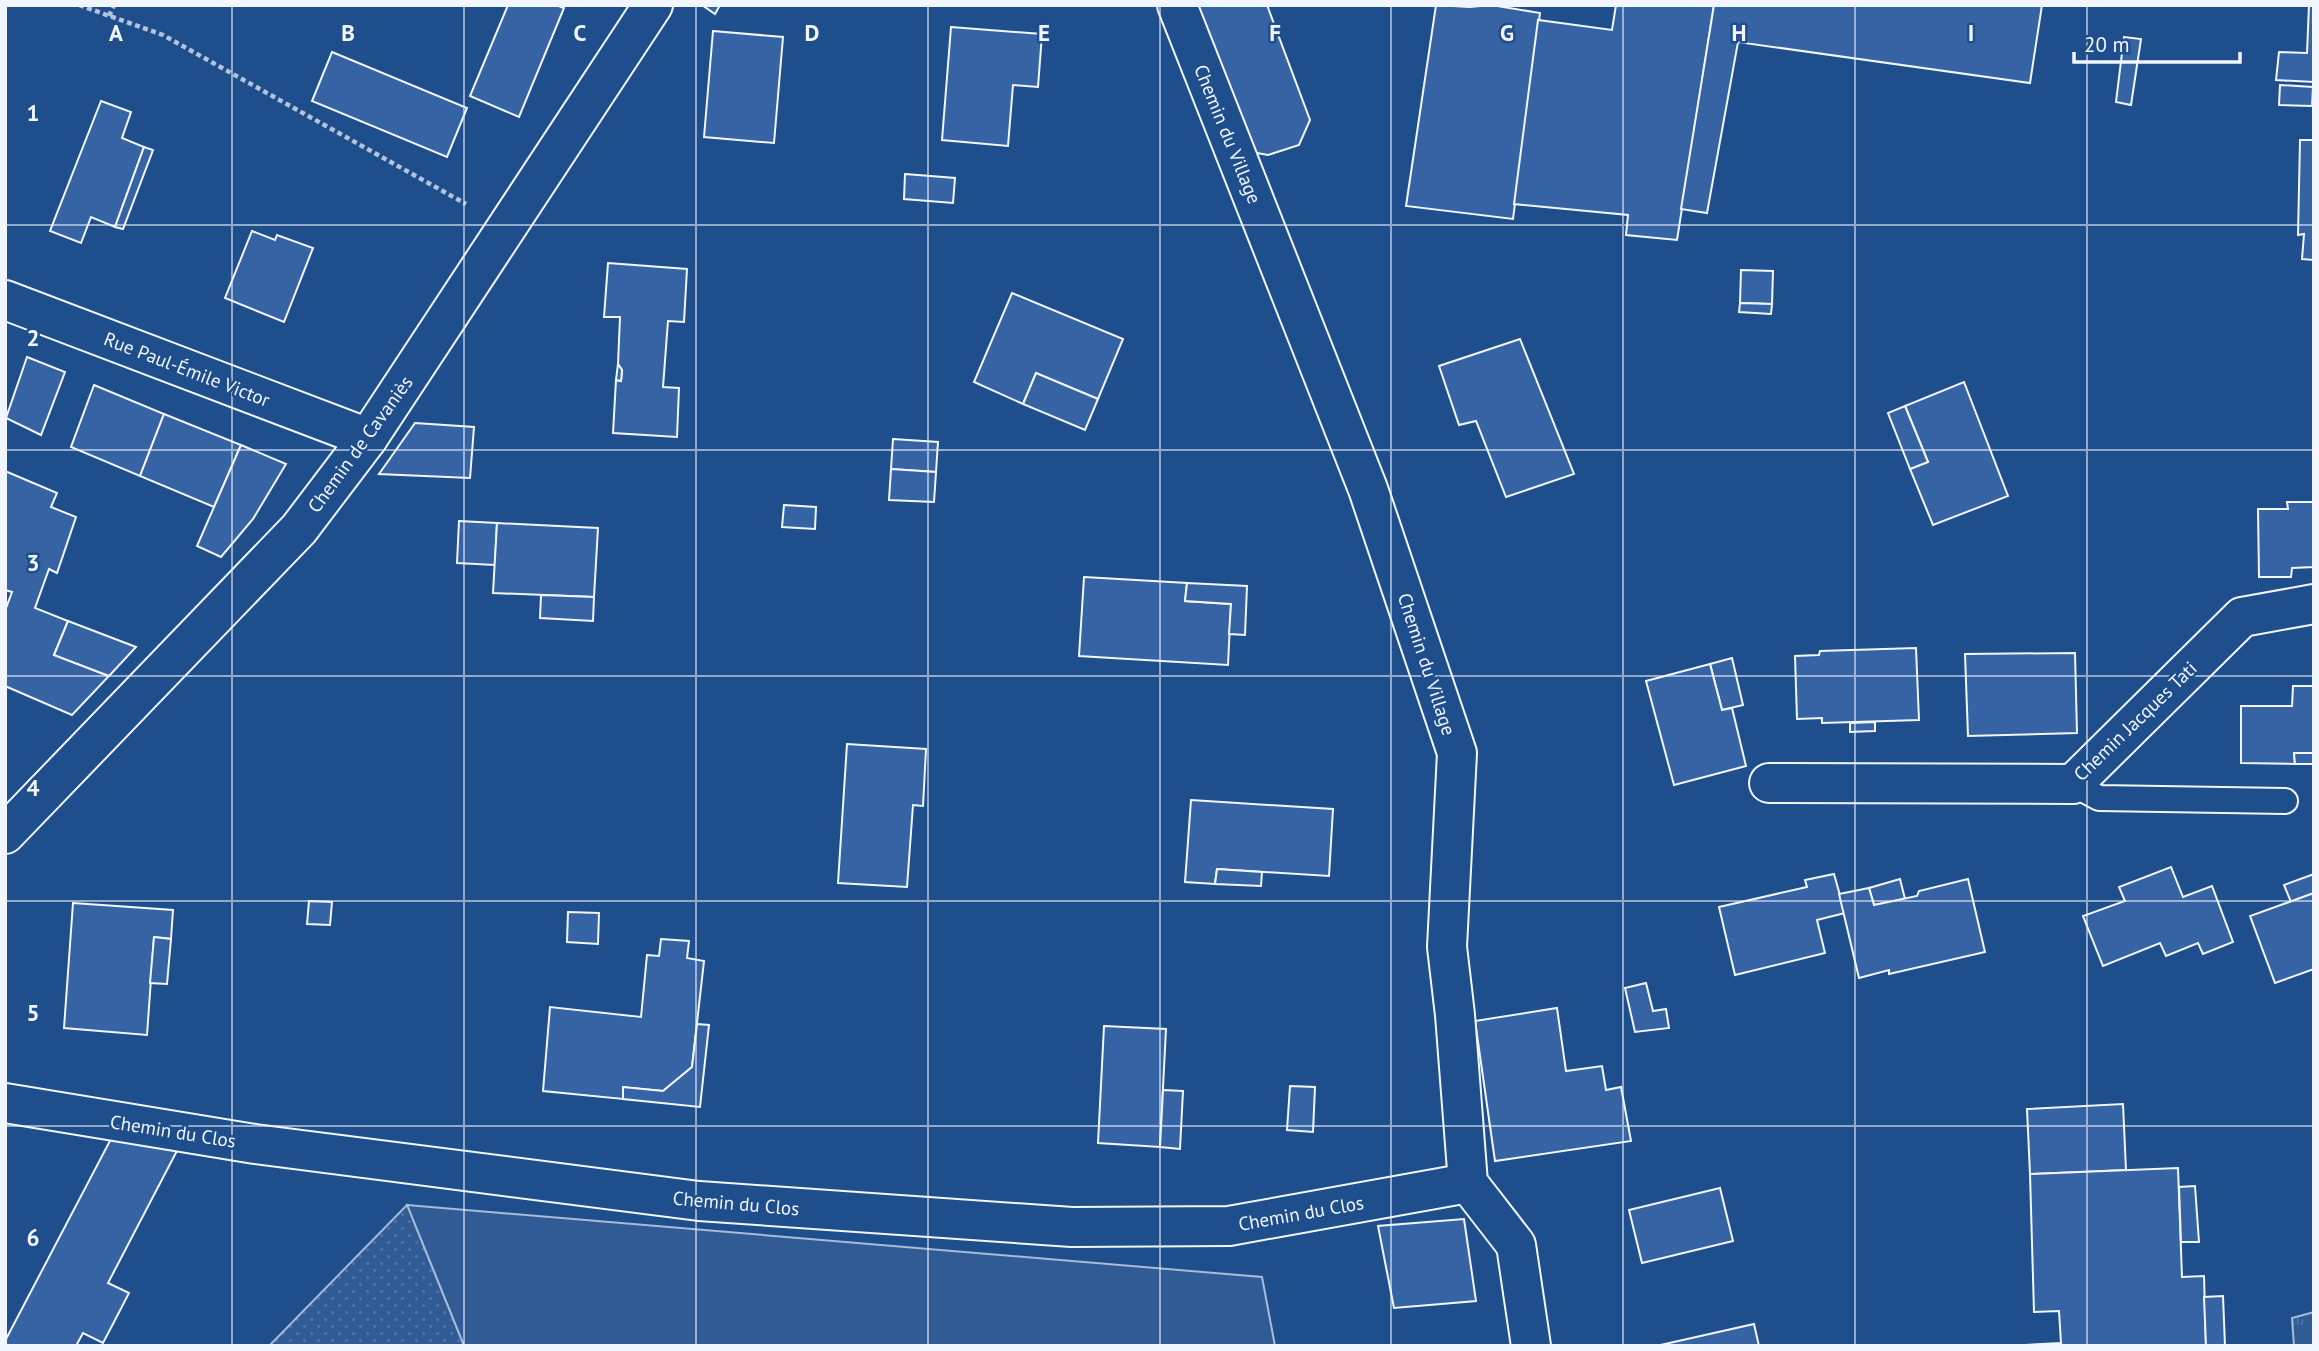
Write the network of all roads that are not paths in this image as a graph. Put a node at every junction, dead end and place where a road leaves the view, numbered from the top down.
1 (653, 5) edge
2 (1177, 5) edge
3 (5, 300) edge
4 (368, 438) junction
5 (2314, 604) edge
6 (1769, 783) dead end
7 (2073, 784) junction
8 (2285, 801) dead end
9 (5, 834) edge
10 (5, 1103) edge
11 (1468, 1183) junction
12 (1531, 1346) edge

1 - 4 street, Chemin de Cavaniès
2 - 11 street, Chemin du Village
3 - 4 street, Rue Paul-Émile Victor
4 - 9 street, Chemin de Cavaniès
5 - 7 street, Chemin Jacques Tati
6 - 7 street, Chemin Jacques Tati
7 - 8 lane
10 - 11 street, Chemin du Clos
11 - 12 street

